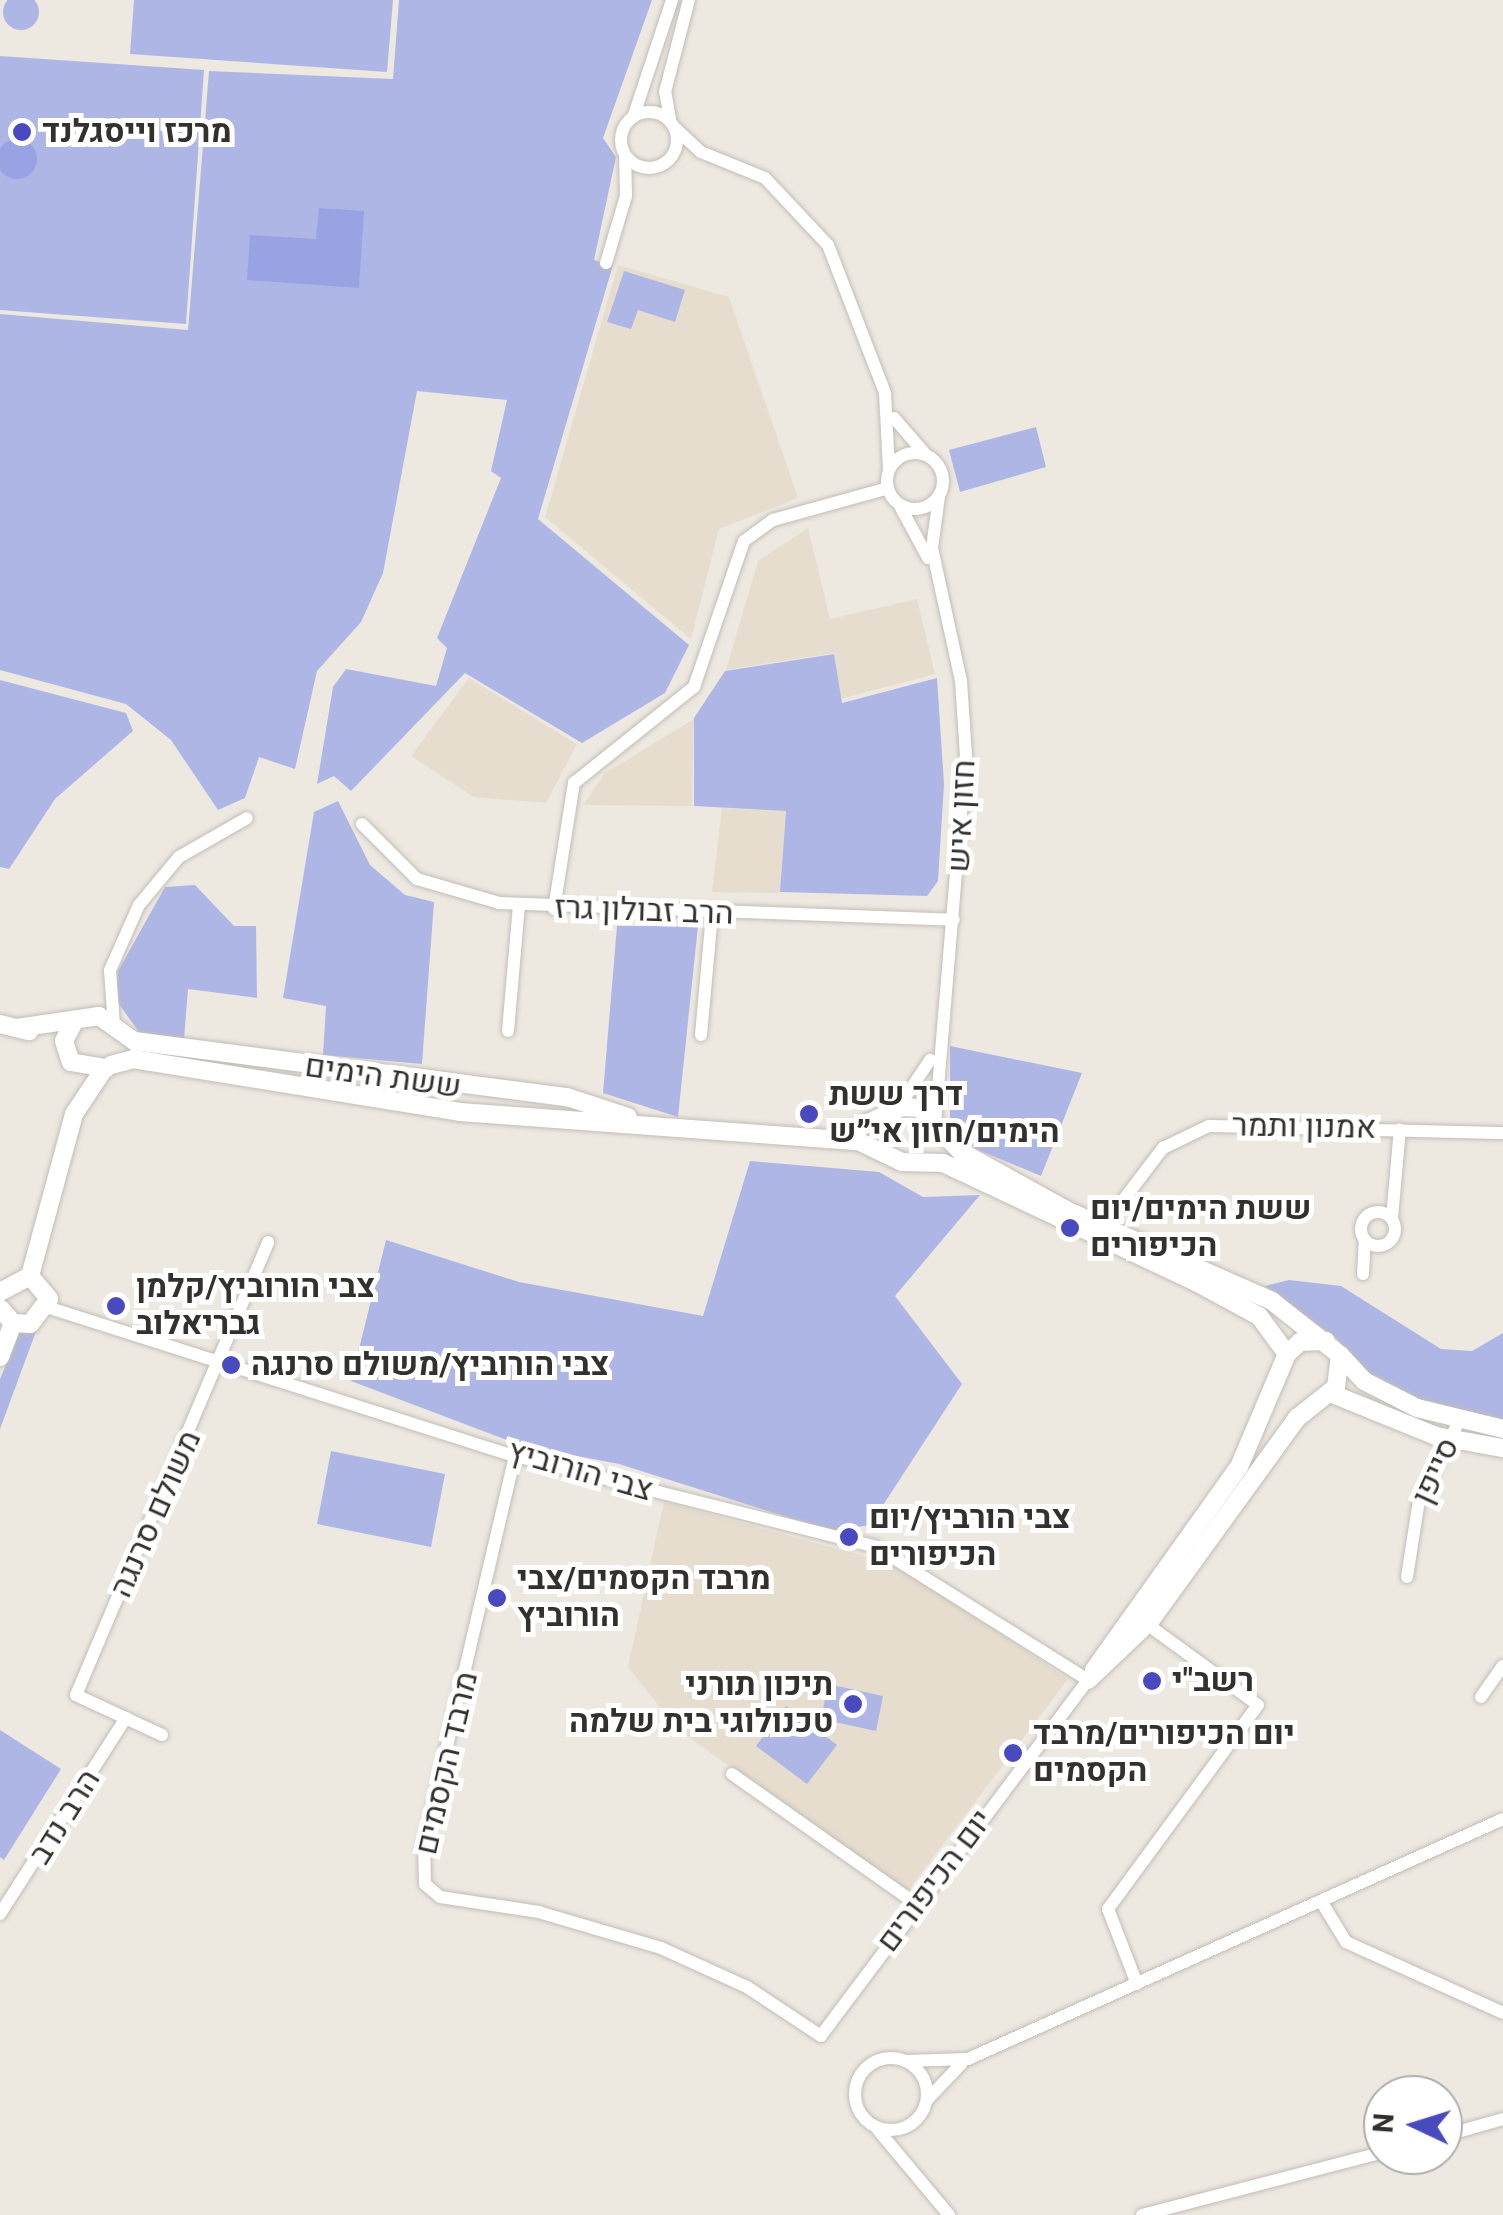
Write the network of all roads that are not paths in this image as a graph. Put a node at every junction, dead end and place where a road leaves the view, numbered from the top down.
1 (672, 0) edge
2 (689, 0) edge
3 (631, 118) junction
4 (673, 125) junction
5 (623, 149) junction
6 (717, 158) junction
7 (661, 165) junction
8 (626, 196) junction
9 (606, 264) dead end
10 (888, 402) junction
11 (926, 455) junction
12 (889, 469) junction
13 (888, 488) junction
14 (939, 496) junction
15 (898, 504) junction
16 (941, 594) junction
17 (248, 818) dead end
18 (362, 824) dead end
19 (519, 906) junction
20 (554, 909) junction
21 (712, 914) junction
22 (954, 920) junction
23 (107, 983) junction
24 (78, 1020) junction
25 (9, 1026) edge
26 (115, 1026) junction
27 (508, 1031) dead end
28 (702, 1035) dead end
29 (937, 1039) junction
30 (69, 1058) junction
31 (107, 1067) junction
32 (892, 1112) junction
33 (651, 1124) junction
34 (935, 1125) junction
35 (1400, 1129) junction
36 (1503, 1133) edge
37 (835, 1137) junction
38 (66, 1138) junction
39 (891, 1156) junction
40 (920, 1160) junction
41 (1392, 1218) junction
42 (1099, 1232) junction
43 (1365, 1241) junction
44 (268, 1242) dead end
45 (1362, 1274) dead end
46 (30, 1276) junction
47 (0, 1292) edge
48 (48, 1307) junction
49 (0, 1308) edge
50 (13, 1323) junction
51 (1333, 1348) junction
52 (1288, 1354) junction
53 (0, 1357) edge
54 (222, 1358) junction
55 (1284, 1374) junction
56 (1325, 1396) junction
57 (1503, 1429) edge
58 (1455, 1432) junction
59 (1503, 1448) edge
60 (514, 1456) junction
61 (1407, 1577) dead end
62 (1147, 1624) junction
63 (1503, 1666) edge
64 (1088, 1680) junction
65 (1482, 1698) dead end
66 (126, 1718) junction
67 (162, 1736) dead end
68 (732, 1774) dead end
69 (1503, 1819) edge
70 (1321, 1901) junction
71 (916, 1904) junction
72 (0, 1914) edge
73 (1136, 1984) junction
74 (1503, 2013) edge
75 (821, 2036) joint
76 (968, 2058) junction
77 (904, 2061) junction
78 (926, 2102) junction
79 (1503, 2119) edge
80 (914, 2121) junction
81 (872, 2125) junction
82 (1463, 2130) edge
83 (1363, 2157) edge
84 (914, 2163) junction
85 (948, 2215) edge
86 (1142, 2215) edge

1 - 3 street
2 - 4 street
3 - 4 street
3 - 5 street
4 - 6 street
4 - 7 street
5 - 7 street
5 - 8 street
6 - 7 street
6 - 10 street
7 - 8 street
8 - 9 street
10 - 11 street
10 - 12 street
11 - 12 street
11 - 14 street
12 - 13 street
13 - 15 street
13 - 20 street
14 - 15 street
14 - 16 street, חזון איש
15 - 16 street, חזון איש
16 - 22 street, חזון איש
17 - 23 street
18 - 19 street, הרב זבולון גרז
19 - 20 street, הרב זבולון גרז
19 - 27 street
20 - 21 street, הרב זבולון גרז
21 - 22 street, הרב זבולון גרז
21 - 28 street
22 - 29 street, חזון איש
23 - 24 street
23 - 26 street
24 - 25 street
24 - 26 street, ששת הימים
24 - 30 street
25 - 30 street
26 - 31 street
26 - 33 street, ששת הימים
29 - 32 street, חזון איש
29 - 34 street, חזון איש
30 - 31 street, ששת הימים
30 - 38 street
31 - 33 street, ששת הימים
31 - 38 street
32 - 34 street
32 - 37 street, ששת הימים
32 - 39 street
33 - 37 street, ששת הימים
34 - 40 street
34 - 42 street
35 - 36 street, אמנון ותמר
35 - 41 street
35 - 42 street, אמנון ותמר
37 - 39 street, ששת הימים
38 - 46 street
39 - 40 street
40 - 42 street
41 - 43 street
41 - 43 street
42 - 51 street
42 - 52 street
43 - 45 street
44 - 54 street, משולם סרנגה
46 - 47 street
46 - 48 street
48 - 50 street
48 - 54 street, צבי הורוביץ
49 - 50 street
50 - 53 street
51 - 52 street
51 - 56 street
51 - 58 street
52 - 55 street
54 - 60 street, צבי הורוביץ
54 - 66 street, משולם סרנגה
55 - 56 street
55 - 64 street, יום הכיפורים
56 - 58 street
56 - 62 street, יום הכיפורים
57 - 58 street
58 - 59 street
58 - 61 street, סייפן
60 - 64 street, צבי הורוביץ
60 - 75 street, מרבד הקסמים
62 - 64 street, יום הכיפורים
62 - 73 street
63 - 65 street
64 - 71 street, יום הכיפורים
66 - 67 street, משולם סרנגה
66 - 72 street, הרב נדב
68 - 71 street
69 - 70 street
70 - 73 street
70 - 74 street
71 - 75 street, יום הכיפורים
73 - 76 street
76 - 77 street
76 - 78 street
77 - 78 street
77 - 81 street
78 - 80 street
79 - 82 street
80 - 81 street
80 - 84 street
81 - 84 street
83 - 86 street
84 - 85 street

